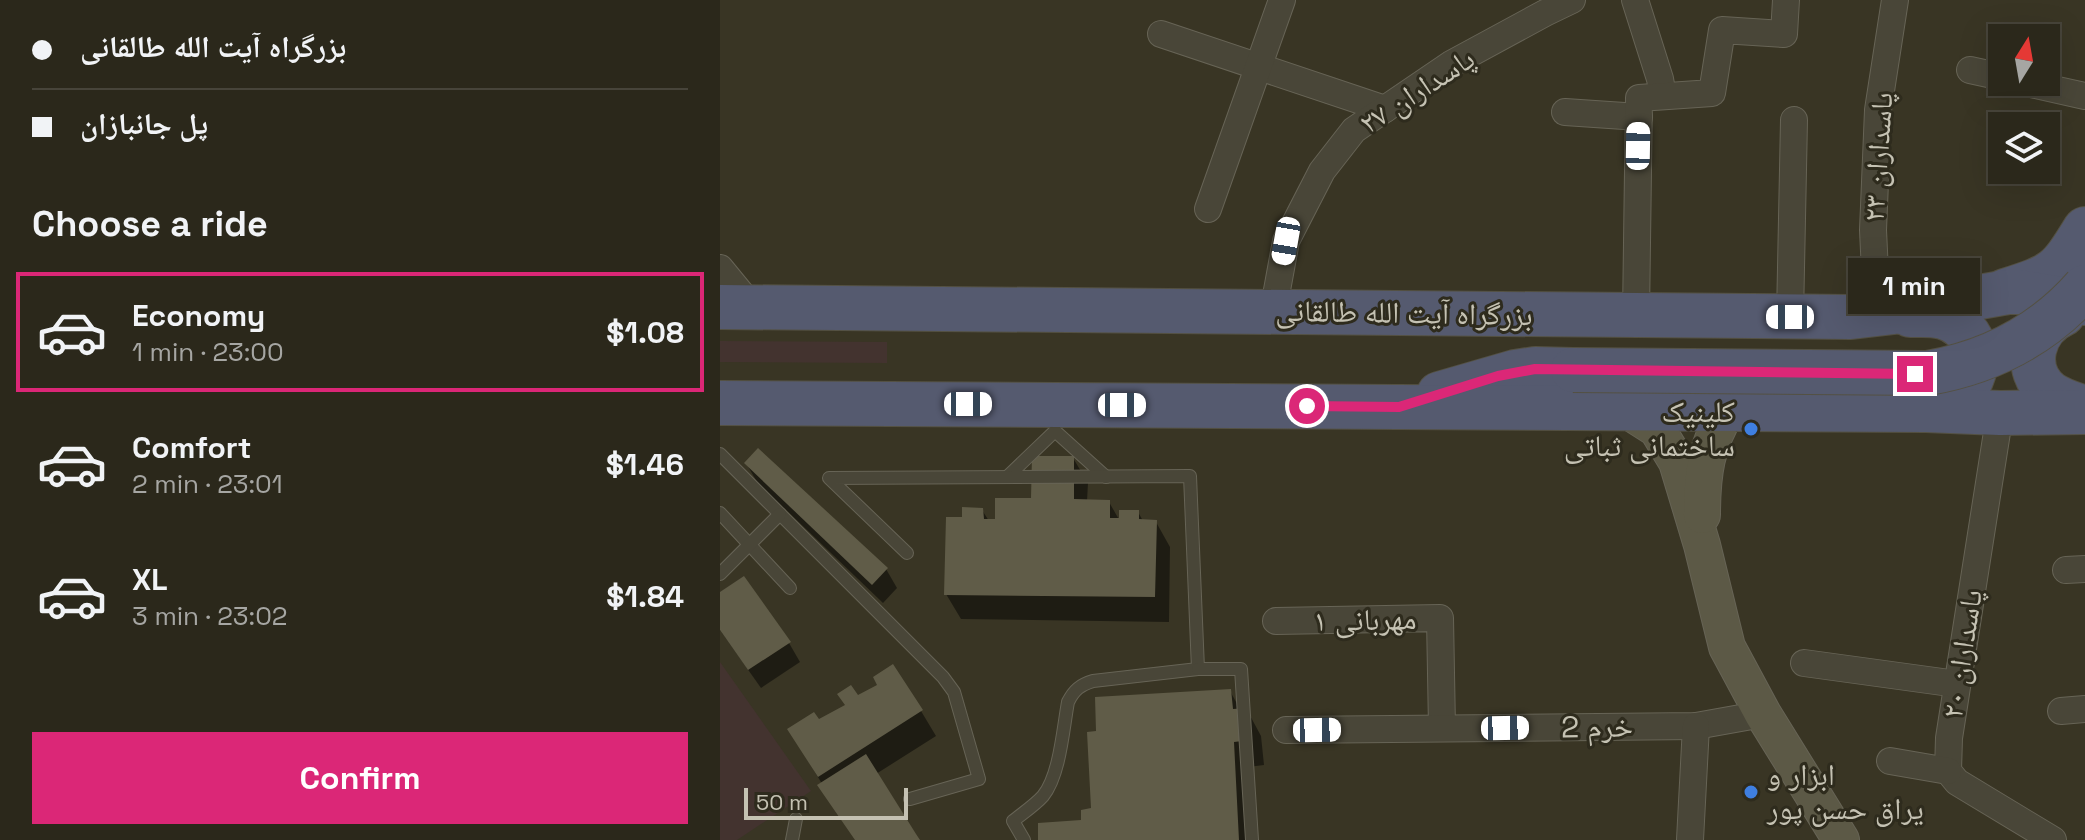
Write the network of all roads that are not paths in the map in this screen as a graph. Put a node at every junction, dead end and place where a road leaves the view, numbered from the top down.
1 (1282, 0) edge
2 (1635, 0) edge
3 (1786, 0) edge
4 (1895, 0) edge
5 (1567, 1) edge
6 (1161, 34) dead end
7 (1258, 67) junction
8 (1970, 70) dead end
9 (1988, 74) edge
10 (2060, 90) edge
11 (1663, 96) junction
12 (2085, 96) edge
13 (1385, 109) junction
14 (1565, 112) dead end
15 (1639, 117) junction
16 (1794, 120) dead end
17 (1208, 209) dead end
18 (2085, 229) edge
19 (2085, 241) edge
20 (720, 268) edge
21 (2085, 287) edge
22 (1992, 295) junction
23 (2085, 303) edge
24 (736, 307) edge
25 (2085, 311) edge
26 (1273, 312) junction
27 (1636, 315) junction
28 (1864, 316) junction
29 (1790, 317) junction
30 (720, 403) edge
31 (1399, 407) junction
32 (1624, 408) junction
33 (1728, 409) junction
34 (1926, 410) junction
35 (2085, 410) edge
36 (2000, 413) junction
37 (720, 454) edge
38 (1007, 477) junction
39 (1106, 477) junction
40 (720, 513) edge
41 (780, 514) junction
42 (749, 545) junction
43 (1702, 545) junction
44 (907, 553) dead end
45 (720, 574) edge
46 (790, 588) dead end
47 (1276, 621) dead end
48 (1804, 663) dead end
49 (1198, 669) junction
50 (1957, 684) junction
51 (1763, 714) junction
52 (1696, 726) junction
53 (1442, 728) junction
54 (1286, 730) dead end
55 (1890, 761) dead end
56 (1948, 771) junction
57 (910, 799) dead end
58 (796, 819) dead end
59 (792, 840) edge
60 (1024, 840) edge
61 (1252, 840) edge
62 (1690, 840) edge
63 (1841, 840) edge
64 (2053, 840) edge

1 - 7 street
2 - 11 street
3 - 11 street
4 - 28 street, پاسداران ۲۳
5 - 13 street, پاسداران ۲۷
6 - 7 street
7 - 13 street
7 - 17 street
8 - 9 street
10 - 12 street
11 - 15 street
13 - 26 street, پاسداران ۲۷
14 - 15 street
15 - 27 street
16 - 29 street
18 - 19 highway
18 - 22 highway
20 - 24 street
21 - 31 highway, bridge
22 - 23 highway, بزرگراه آیت الله طالقانی
22 - 28 highway, بزرگراه آیت الله طالقانی
24 - 26 highway, بزرگراه آیت الله طالقانی
25 - 35 highway
26 - 27 highway, بزرگراه آیت الله طالقانی
27 - 29 highway, بزرگراه آیت الله طالقانی
28 - 29 highway, بزرگراه آیت الله طالقانی
28 - 34 highway
30 - 31 highway
31 - 32 highway
32 - 33 highway
32 - 43 main road
33 - 34 highway
33 - 43 main road
34 - 36 highway
35 - 36 highway
36 - 50 street, پاسداران ۲۰
37 - 41 lane
38 - 39 lane
38 - 39 lane
38 - 44 lane
39 - 49 lane
40 - 42 lane
41 - 42 lane
41 - 57 lane
42 - 45 lane
42 - 46 lane
43 - 51 main road
47 - 53 street, مهربانی ۱
48 - 50 street
49 - 60 lane
49 - 61 lane
50 - 56 street, پاسداران ۲۰
51 - 52 street, خرم 2
51 - 63 main road
52 - 53 street, خرم 2
52 - 62 street
53 - 54 street, خرم 2
55 - 56 street
56 - 64 street
58 - 59 lane

